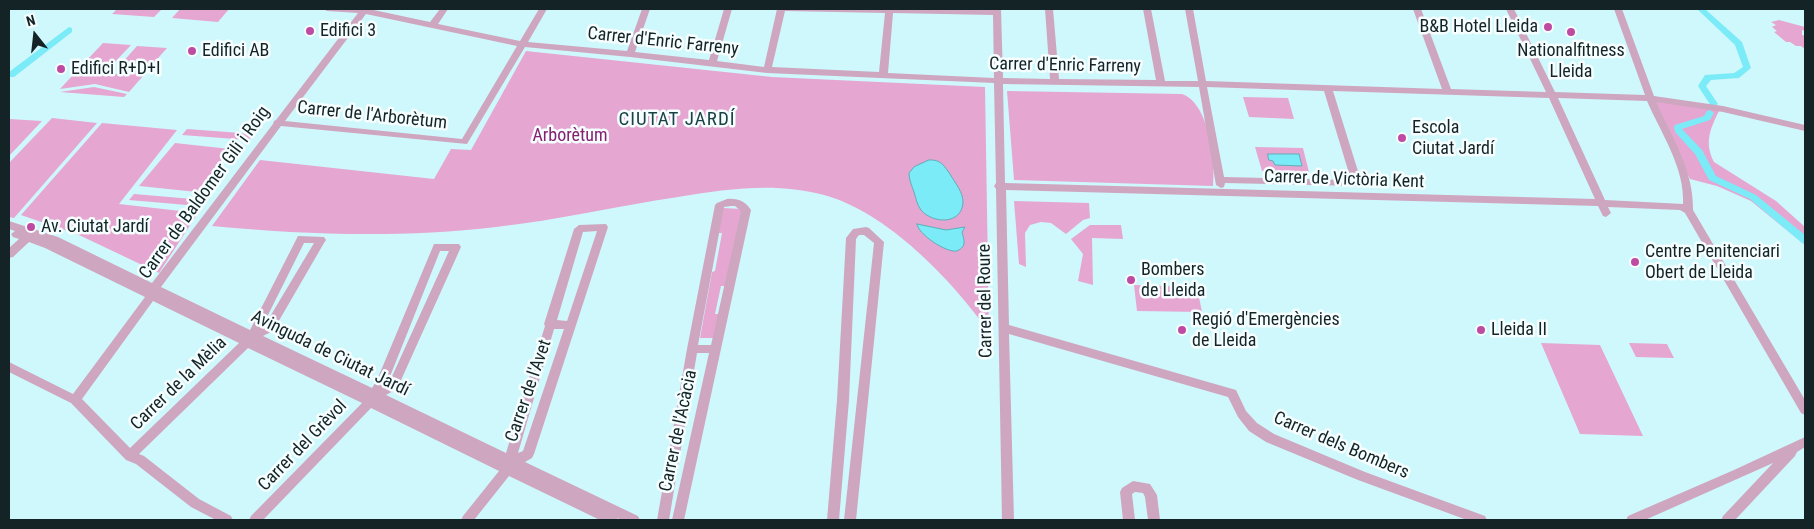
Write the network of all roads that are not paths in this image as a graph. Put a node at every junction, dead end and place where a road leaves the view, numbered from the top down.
1 (327, 9) edge
2 (444, 9) edge
3 (543, 9) edge
4 (646, 9) edge
5 (728, 9) edge
6 (781, 9) edge
7 (785, 9) edge
8 (1050, 9) edge
9 (1147, 9) edge
10 (1189, 9) edge
11 (1417, 9) edge
12 (1510, 9) edge
13 (1618, 9) edge
14 (365, 10) edge
15 (888, 10) edge
16 (997, 11) edge
17 (432, 26) junction
18 (521, 44) junction
19 (630, 54) junction
20 (712, 63) junction
21 (767, 70) junction
22 (883, 76) junction
23 (998, 81) junction
24 (1055, 82) junction
25 (1161, 84) junction
26 (1204, 84) junction
27 (1327, 87) junction
28 (1447, 90) junction
29 (1551, 94) junction
30 (1650, 98) junction
31 (277, 123) junction
32 (1805, 128) edge
33 (1222, 180) junction
34 (999, 186) junction
35 (1221, 194) junction
36 (1600, 203) junction
37 (1688, 210) junction
38 (1606, 213) dead end
39 (9, 225) edge
40 (9, 232) edge
41 (30, 235) junction
42 (9, 254) edge
43 (153, 292) junction
44 (549, 324) junction
45 (569, 324) junction
46 (1003, 328) junction
47 (250, 339) junction
48 (692, 349) junction
49 (714, 349) junction
50 (9, 367) edge
51 (1798, 396) junction
52 (373, 399) junction
53 (75, 400) junction
54 (843, 400) junction
55 (862, 400) junction
56 (1805, 406) edge
57 (1805, 410) edge
58 (1805, 420) edge
59 (1802, 442) edge
60 (130, 456) junction
61 (511, 466) junction
62 (227, 520) edge
63 (255, 520) edge
64 (467, 520) edge
65 (612, 520) edge
66 (634, 520) edge
67 (663, 520) edge
68 (678, 520) edge
69 (833, 520) edge
70 (850, 520) edge
71 (1008, 520) edge
72 (1129, 520) edge
73 (1154, 520) edge
74 (1481, 520) edge
75 (1632, 520) edge
76 (1727, 520) edge

1 - 14 street, Carrer d'Enric Farreny
2 - 17 street
3 - 18 street
4 - 19 street
5 - 20 street
6 - 21 street
7 - 15 street
8 - 24 street
9 - 25 street
10 - 26 street
11 - 28 street
12 - 29 street
13 - 30 street
14 - 17 street, Carrer d'Enric Farreny
14 - 31 street, Carrer de Baldomer Gili i Roig
15 - 16 street
15 - 22 street
16 - 23 street, Carrer del Roure
17 - 18 street, Carrer d'Enric Farreny
18 - 19 street, Carrer d'Enric Farreny
18 - 31 street, Carrer de l'Arborètum
19 - 20 street, Carrer d'Enric Farreny
20 - 21 street, Carrer d'Enric Farreny
21 - 22 street, Carrer d'Enric Farreny
22 - 23 street, Carrer d'Enric Farreny
23 - 24 street, Carrer d'Enric Farreny
23 - 34 street, Carrer del Roure
24 - 25 street, Carrer d'Enric Farreny
25 - 26 street, Carrer d'Enric Farreny
26 - 27 street, Carrer d'Enric Farreny
26 - 33 street
27 - 28 street, Carrer d'Enric Farreny
27 - 33 street, Carrer de Victòria Kent
28 - 29 street, Carrer d'Enric Farreny
29 - 30 street, Carrer d'Enric Farreny
29 - 36 street
30 - 32 street, Carrer d'Enric Farreny
30 - 37 street
31 - 43 street, Carrer de Baldomer Gili i Roig
33 - 35 street
34 - 35 street, Carrer de Victòria Kent
34 - 46 street, Carrer del Roure
35 - 36 street, Carrer de Victòria Kent
36 - 37 street, Carrer de Victòria Kent
36 - 38 street
37 - 51 street
39 - 41 street, Avinguda de Ciutat Jardí
40 - 41 street, Avinguda de Ciutat Jardí
41 - 42 street
41 - 43 street, Avinguda de Ciutat Jardí
43 - 47 street, Avinguda de Ciutat Jardí
43 - 53 street, Carrer de Baldomer Gili i Roig
44 - 45 street, Carrer de l'Avet
44 - 45 street, Carrer de l'Avet
44 - 61 street, Carrer de l'Avet
45 - 61 street, Carrer de l'Avet
46 - 71 street, Carrer del Roure
46 - 74 street, Carrer dels Bombers
47 - 47 street, Carrer de la Mèlia
47 - 52 street, Avinguda de Ciutat Jardí
47 - 60 street, Carrer de la Mèlia
48 - 49 street, Carrer de l'Acàcia
48 - 49 street, Carrer de l'Acàcia
48 - 67 street, Carrer de l'Acàcia
49 - 68 street, Carrer de l'Acàcia
50 - 53 street
51 - 56 street
51 - 57 street
51 - 58 street
52 - 52 street, Carrer del Grèvol
52 - 61 street, Avinguda de Ciutat Jardí
52 - 63 street, Carrer del Grèvol
53 - 60 street
54 - 55 street
54 - 55 street
54 - 69 street
55 - 70 street
59 - 75 street
59 - 76 street
60 - 62 street
61 - 64 street, Carrer de l'Avet
61 - 65 street, Avinguda de Ciutat Jardí
61 - 66 street, Avinguda de Ciutat Jardí
72 - 73 street

